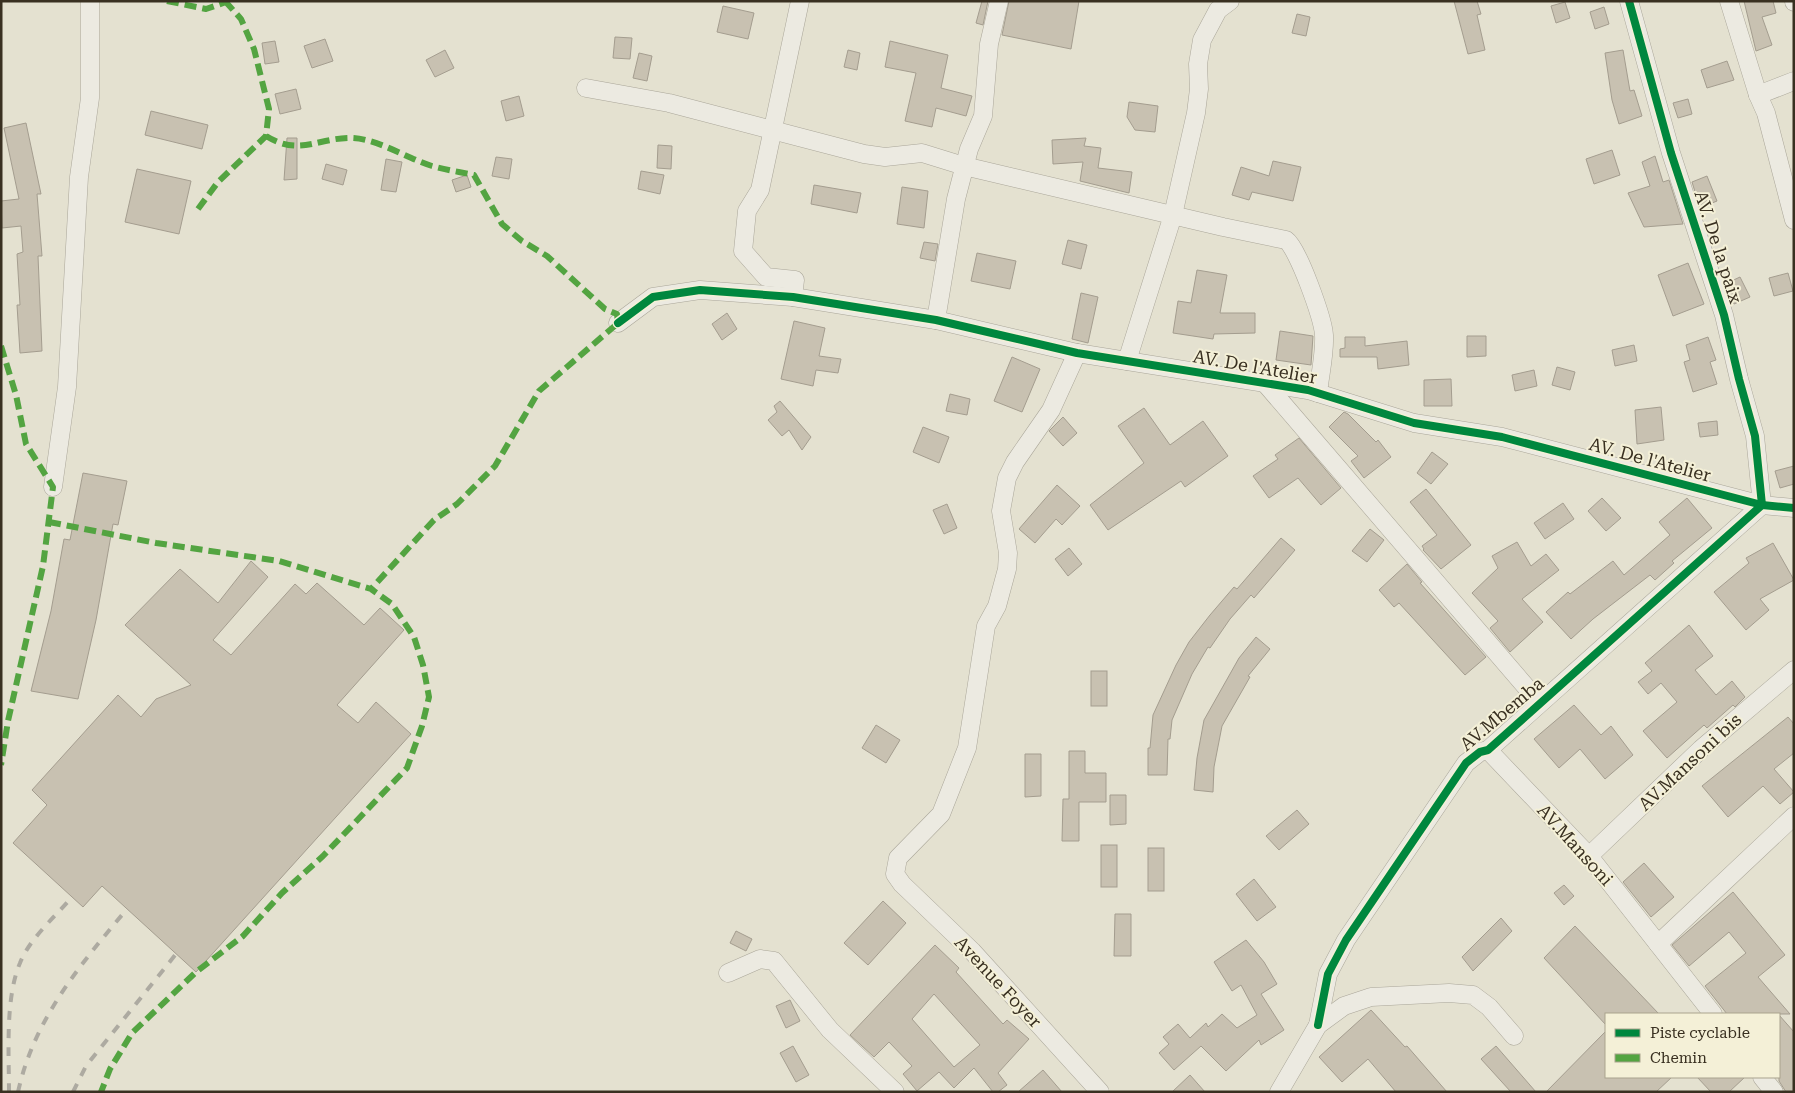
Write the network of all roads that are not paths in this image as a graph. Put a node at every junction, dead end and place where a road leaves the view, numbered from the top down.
1 (90, 1) edge
2 (800, 1) edge
3 (999, 1) edge
4 (1230, 1) edge
5 (1629, 1) edge
6 (1729, 1) edge
7 (1794, 81) edge
8 (586, 88) dead end
9 (1758, 95) junction
10 (774, 130) junction
11 (964, 166) junction
12 (1173, 216) junction
13 (1794, 220) edge
14 (793, 297) junction
15 (936, 320) junction
16 (618, 323) dead end
17 (1077, 353) junction
18 (1127, 361) junction
19 (1264, 382) junction
20 (1318, 393) junction
21 (53, 487) dead end
22 (1762, 505) junction
23 (1794, 508) edge
24 (1794, 670) edge
25 (1539, 702) junction
26 (1488, 750) junction
27 (1794, 816) edge
28 (1589, 856) junction
29 (1658, 944) junction
30 (728, 973) dead end
31 (1712, 1013) edge
32 (1318, 1025) junction
33 (1514, 1036) dead end
34 (1763, 1078) edge
35 (895, 1092) edge
36 (1100, 1092) edge
37 (1279, 1092) edge
38 (1774, 1092) edge

1 - 21 street
2 - 10 street
3 - 11 street
4 - 12 street
5 - 22 street, AV. De la paix
6 - 9 street
7 - 9 street
8 - 10 street
9 - 13 street
10 - 11 street
10 - 14 street
11 - 12 street
11 - 15 street
12 - 18 street
12 - 20 street
14 - 15 street, AV. De l'Atelier
14 - 16 street, AV. De l'Atelier
15 - 17 street, AV. De l'Atelier
17 - 18 street, AV. De l'Atelier
17 - 36 street, Avenue Foyer
18 - 19 street, AV. De l'Atelier
19 - 20 street, AV. De l'Atelier
19 - 25 street
20 - 22 street, AV. De l'Atelier
22 - 23 street, AV. De l'Atelier
22 - 25 street, AV.Mbemba
24 - 28 street, AV.Mansoni bis
25 - 26 street, AV.Mbemba
26 - 28 street, AV.Mansoni
26 - 32 street, AV.Mbemba
27 - 29 street
28 - 29 street, AV.Mansoni
29 - 31 street, AV.Mansoni
30 - 35 street
32 - 33 street
32 - 37 street
34 - 38 street

